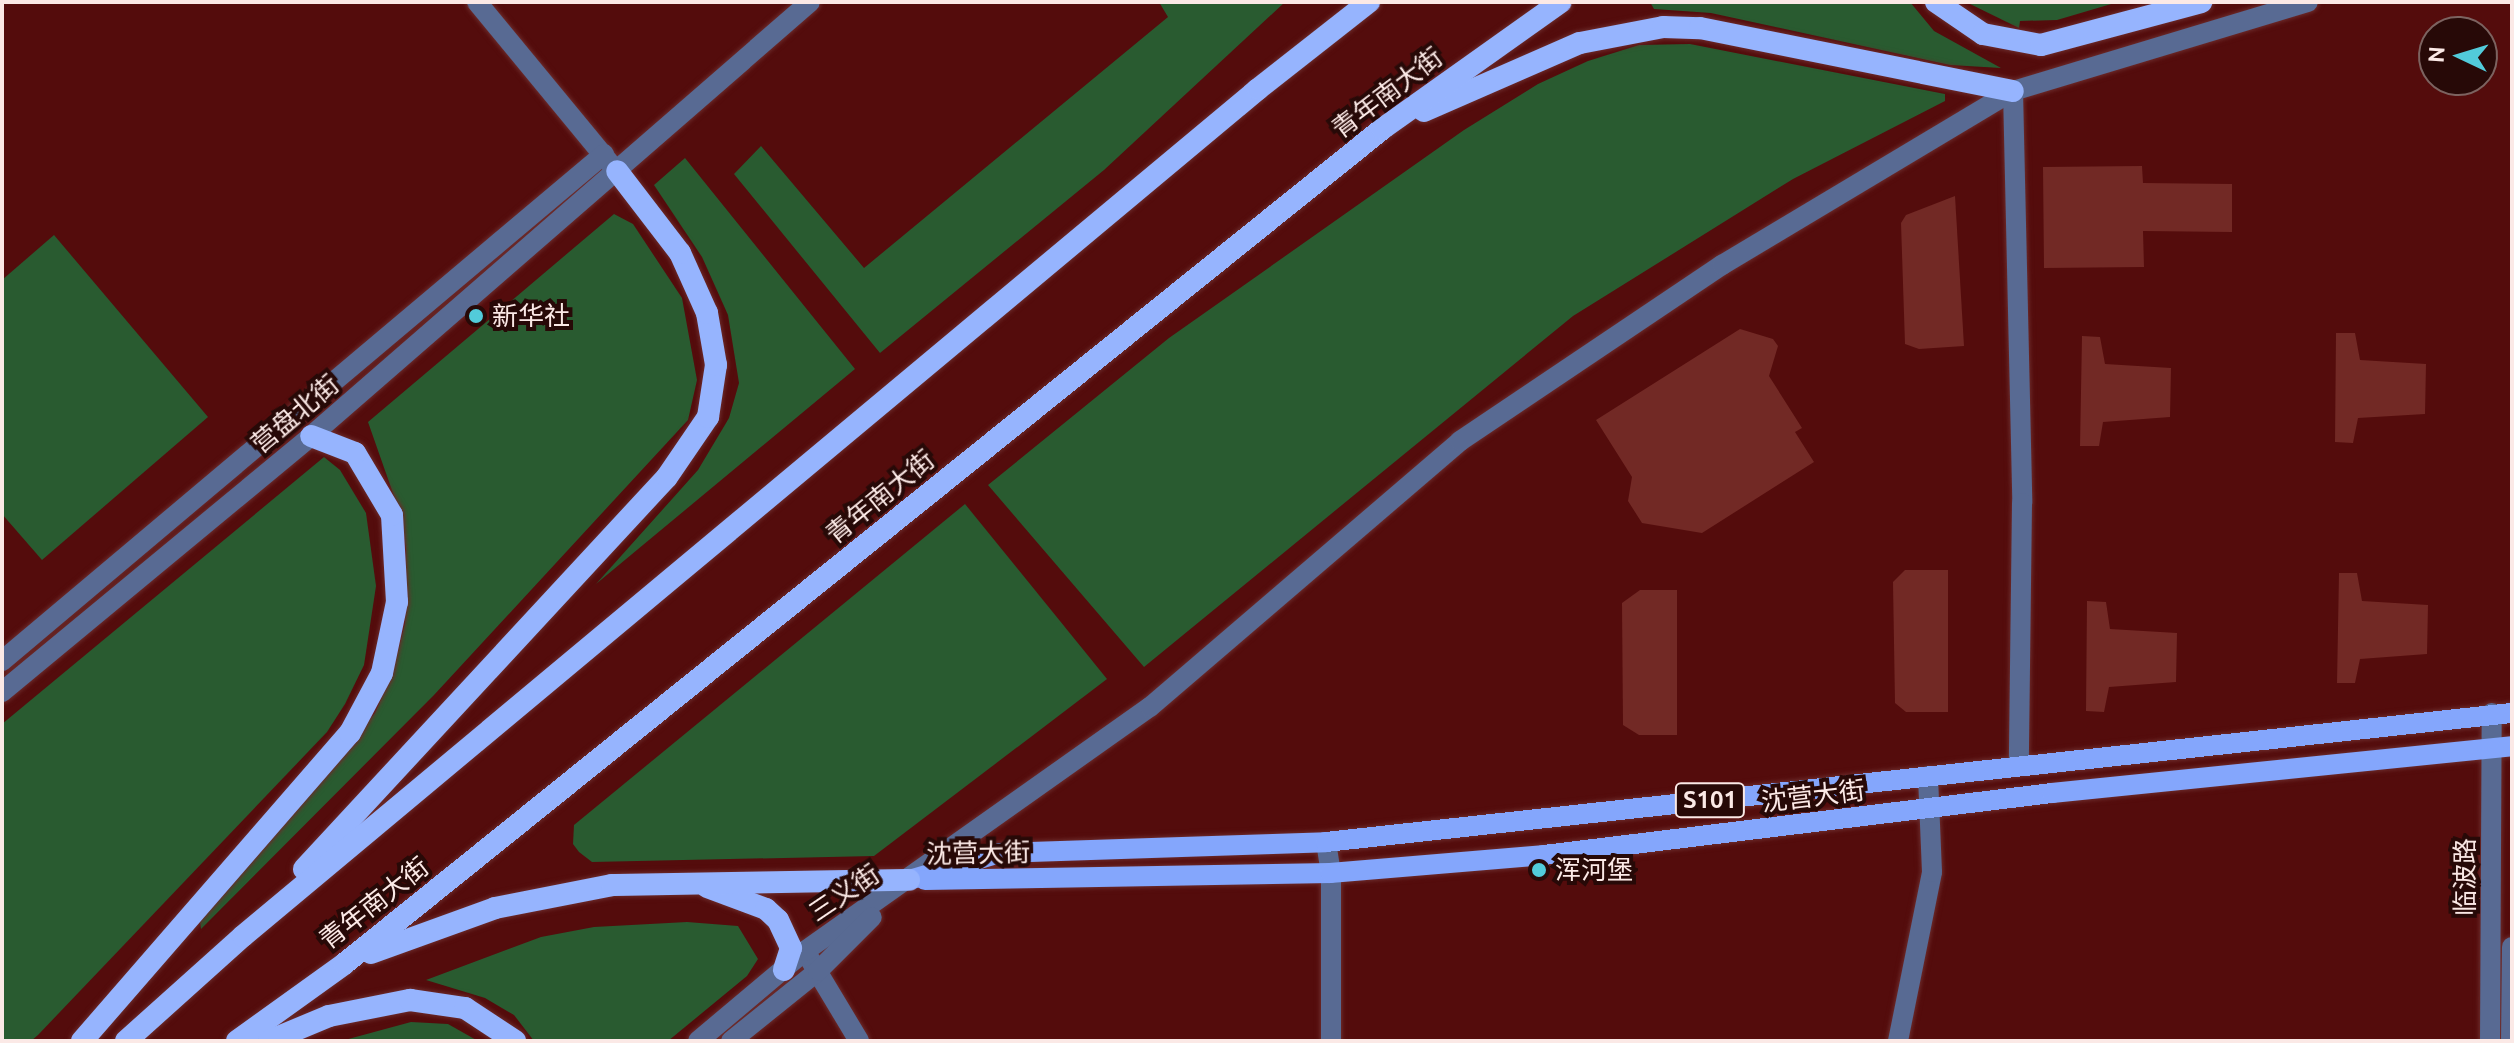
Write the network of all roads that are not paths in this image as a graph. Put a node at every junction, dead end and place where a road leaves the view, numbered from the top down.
1 (477, 2) edge
2 (810, 2) edge
3 (1362, 2) edge
4 (1369, 2) edge
5 (1561, 2) edge
6 (1936, 2) edge
7 (2201, 2) edge
8 (2308, 2) edge
9 (1339, 23) junction
10 (2013, 91) junction
11 (1382, 129) junction
12 (610, 162) junction
13 (311, 436) junction
14 (2, 661) edge
15 (2, 692) edge
16 (2502, 713) edge
17 (2502, 746) edge
18 (2019, 766) junction
19 (1928, 776) junction
20 (1930, 808) junction
21 (1326, 842) junction
22 (1331, 873) junction
23 (909, 880) junction
24 (695, 882) junction
25 (243, 936) junction
26 (2512, 947) edge
27 (805, 951) junction
28 (344, 964) junction
29 (784, 970) junction
30 (818, 971) junction
31 (82, 1041) edge
32 (126, 1041) edge
33 (237, 1041) edge
34 (269, 1041) edge
35 (515, 1041) edge
36 (698, 1041) edge
37 (731, 1041) edge
38 (859, 1041) edge
39 (1331, 1041) edge
40 (1898, 1041) edge
41 (2490, 1041) edge
42 (2511, 1041) edge

1 - 12 street
2 - 12 street
3 - 9 highway
4 - 9 highway
5 - 11 highway, 青年南大街
6 - 7 highway
8 - 10 street
9 - 25 highway
10 - 11 highway
10 - 18 street
10 - 23 street
11 - 28 highway, 青年南大街
12 - 13 street, 营盘北街
12 - 14 street, 营盘北街
12 - 25 highway
13 - 15 street, 营盘北街
13 - 31 highway
16 - 17 street, 临波路
16 - 18 main road, 沈营大街 / S101
17 - 20 main road, 沈营大街 / S101
17 - 41 street, 临波路
18 - 19 main road, 沈营大街 / S101
19 - 20 street
19 - 21 main road, 沈营大街 / S101
20 - 22 main road, 沈营大街 / S101
20 - 40 street
21 - 22 street
21 - 23 main road, 沈营大街 / S101
22 - 23 main road, 沈营大街 / S101
22 - 39 street
23 - 24 highway
23 - 27 street, 三义街
23 - 30 street, 三义街
24 - 28 highway
24 - 29 highway
25 - 32 highway
26 - 42 street
27 - 29 street, 三义街
27 - 30 street
28 - 33 highway, 青年南大街
29 - 36 street, 三义街
30 - 37 street, 三义街
30 - 38 street
34 - 35 highway

